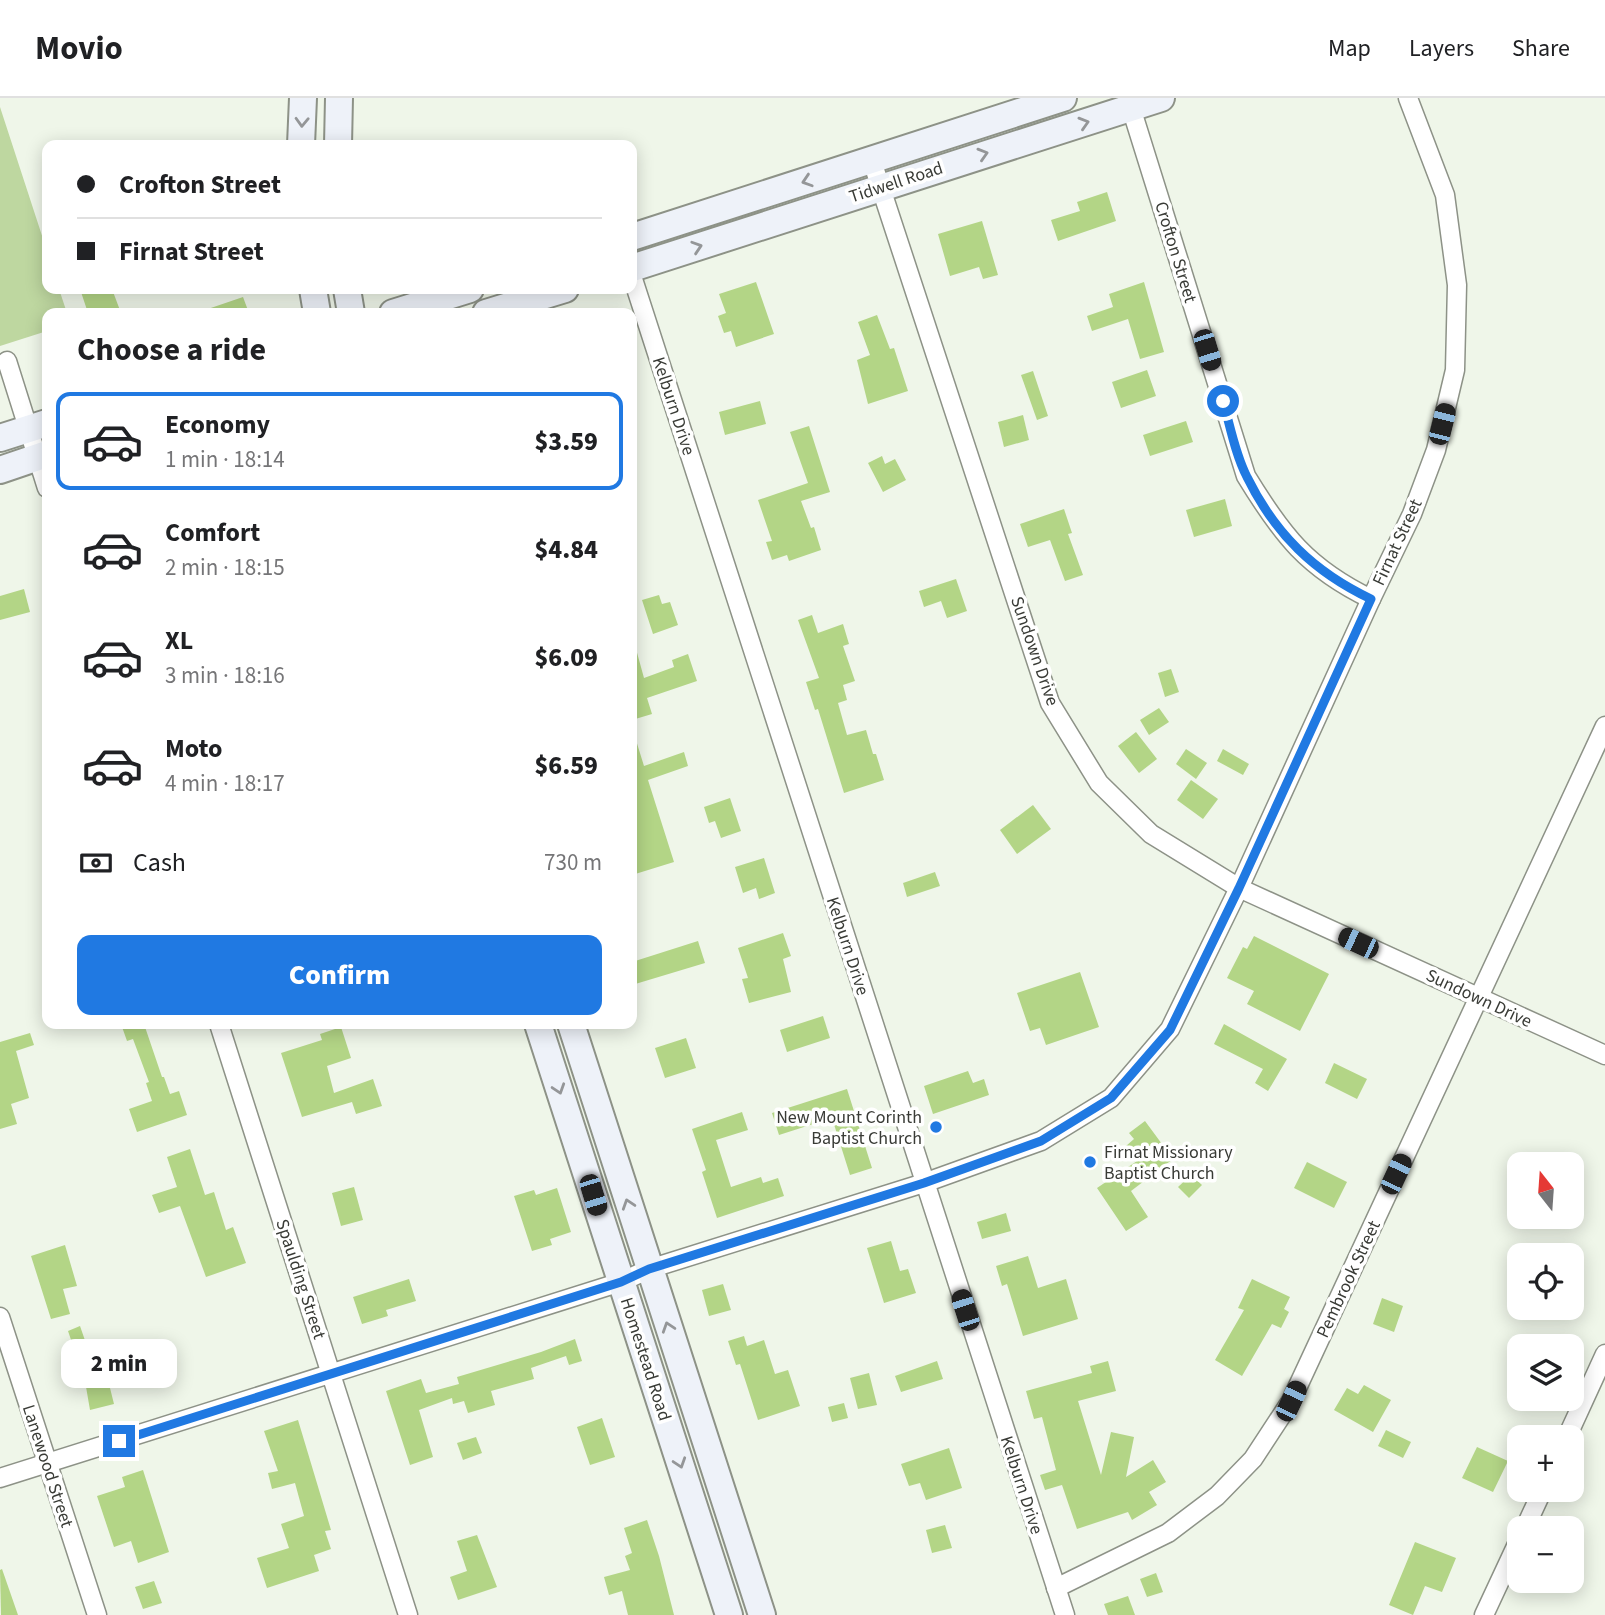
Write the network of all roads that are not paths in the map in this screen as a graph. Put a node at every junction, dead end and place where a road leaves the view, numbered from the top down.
1 (303, 98) edge
2 (339, 98) edge
3 (1063, 98) edge
4 (1161, 98) edge
5 (1408, 98) edge
6 (1130, 103) edge
7 (301, 140) edge
8 (338, 140) edge
9 (872, 161) junction
10 (881, 186) junction
11 (637, 235) edge
12 (637, 266) edge
13 (637, 292) edge
14 (454, 294) edge
15 (549, 294) edge
16 (409, 308) edge
17 (502, 308) edge
18 (7, 362) dead end
19 (38, 426) edge
20 (0, 438) edge
21 (42, 456) edge
22 (0, 470) edge
23 (1371, 599) junction
24 (1605, 726) edge
25 (1239, 888) junction
26 (1478, 997) junction
27 (221, 1029) edge
28 (540, 1029) edge
29 (573, 1029) edge
30 (1605, 1055) edge
31 (924, 1183) junction
32 (649, 1269) junction
33 (621, 1282) junction
34 (0, 1317) edge
35 (1605, 1354) edge
36 (331, 1373) junction
37 (1572, 1425) edge
38 (48, 1463) junction
39 (0, 1478) edge
40 (738, 1542) junction
41 (709, 1552) junction
42 (1507, 1566) edge
43 (1056, 1588) junction
44 (97, 1615) edge
45 (408, 1615) edge
46 (729, 1615) edge
47 (762, 1615) edge
48 (1065, 1615) edge
49 (1484, 1615) edge

1 -> 7 main road
2 - 8 main road
3 - 9 main road, Tidwell Road
4 - 6 main road, Tidwell Road
5 - 23 street, Firnat Street
10 -> 6 main road, Tidwell Road
6 - 23 street, Crofton Street
9 - 10 street, Sundown Drive
9 -> 11 main road, Tidwell Road
12 -> 10 main road, Tidwell Road
10 - 25 street, Sundown Drive
13 - 31 street, Kelburn Drive
14 - 16 main road
15 - 17 main road
18 - 19 street
19 - 20 main road
19 - 21 street
21 - 22 main road
23 - 25 street, Firnat Street
24 - 26 street, Pembrook Street
25 - 26 street, Sundown Drive
25 - 31 street, Firnat Street
26 - 30 street, Sundown Drive
26 - 43 street, Pembrook Street
27 - 36 street, Spaulding Street
28 -> 33 main road, Homestead Road
32 -> 29 main road, Homestead Road
31 - 32 street, Firnat Street
31 - 43 street, Kelburn Drive
32 - 33 street, Firnat Street
40 -> 32 main road, Homestead Road
33 - 36 street, Firnat Street
33 -> 41 main road, Homestead Road
34 - 38 street, Lanewood Street
35 - 37 street
36 - 38 street, Firnat Street
36 - 45 street, Spaulding Street
38 - 39 street, Firnat Street
38 - 44 street, Lanewood Street
40 - 41 main road
40 - 47 main road, Homestead Road
41 - 46 main road, Homestead Road
42 - 49 street
43 - 48 street, Kelburn Drive

